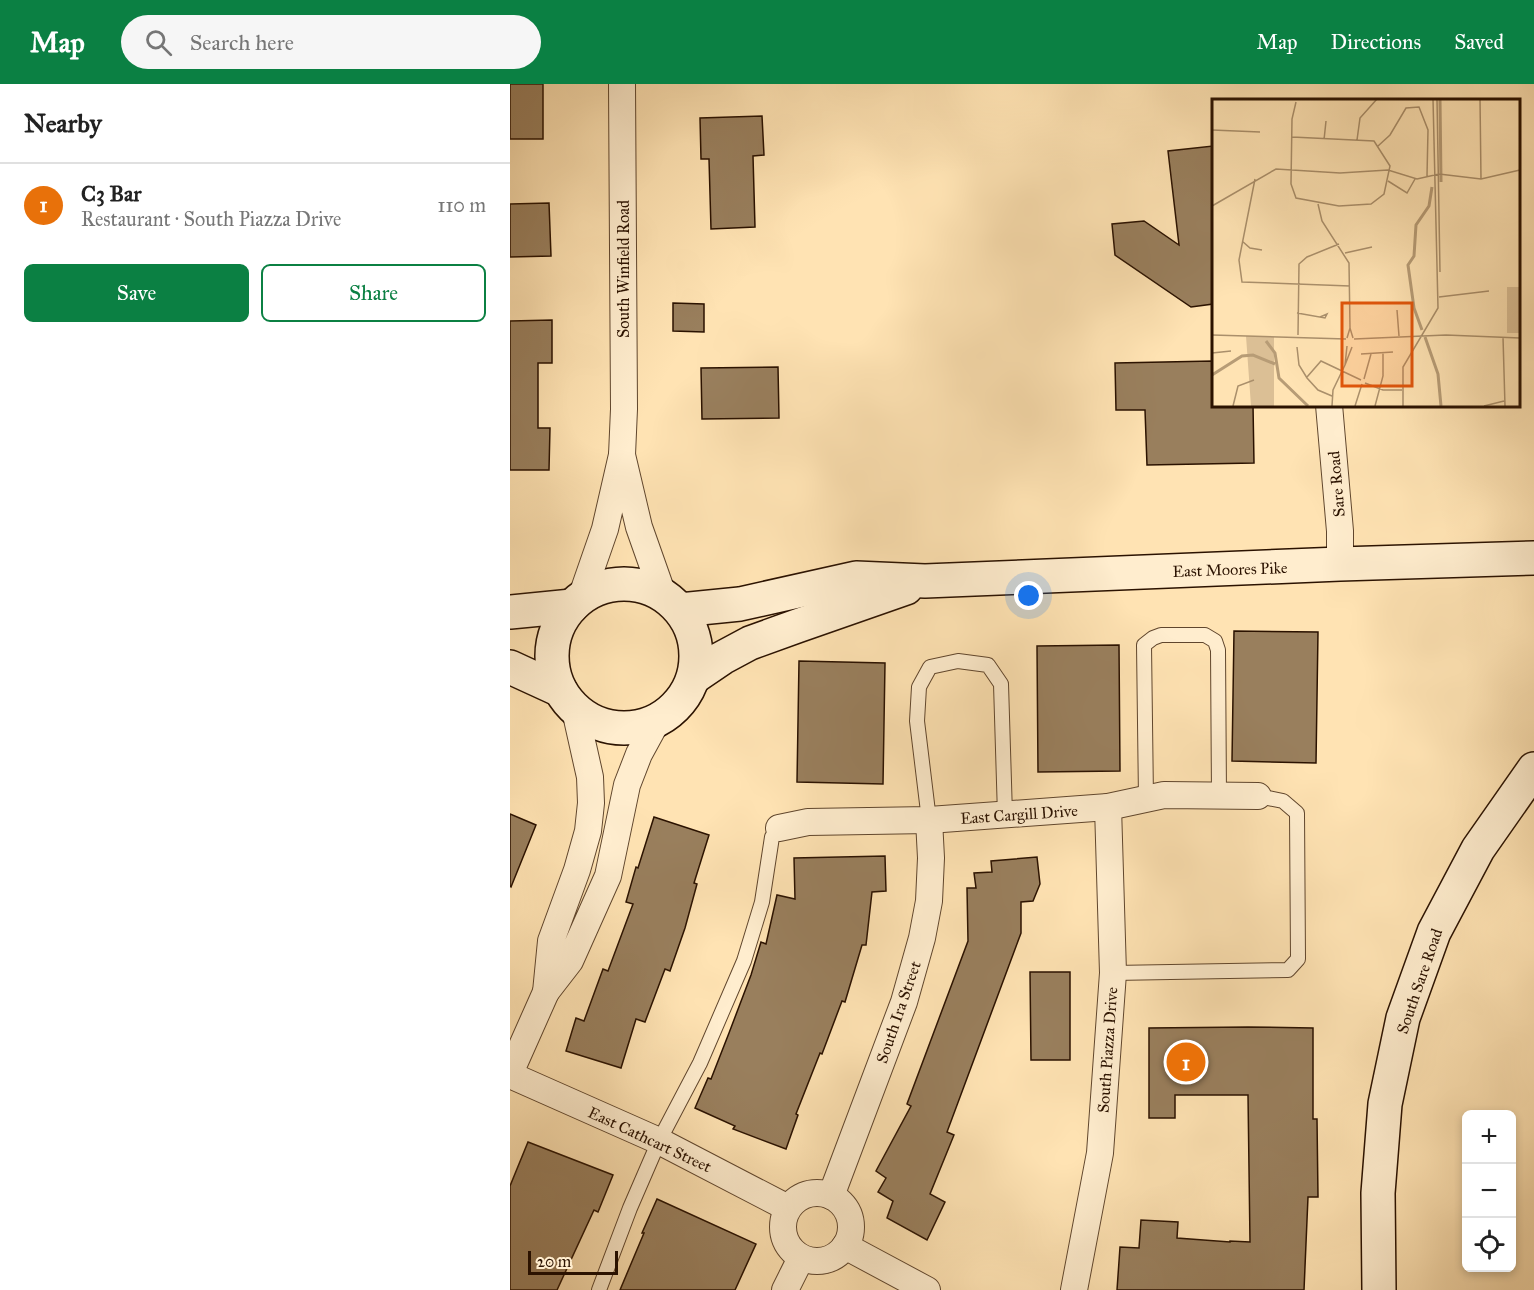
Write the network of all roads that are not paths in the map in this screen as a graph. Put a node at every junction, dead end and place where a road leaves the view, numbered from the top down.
1 (622, 84) edge
2 (1329, 406) edge
3 (622, 455) junction
4 (1340, 564) junction
5 (1531, 564) edge
6 (925, 581) junction
7 (577, 602) junction
8 (671, 603) junction
9 (510, 612) edge
10 (510, 667) edge
11 (693, 677) junction
12 (568, 700) junction
13 (657, 721) junction
14 (1534, 769) edge
15 (1219, 796) junction
16 (1258, 796) joint
17 (1146, 800) junction
18 (1108, 807) junction
19 (1005, 815) junction
20 (929, 820) junction
21 (779, 828) joint
22 (1113, 973) junction
23 (546, 992) junction
24 (510, 1074) edge
25 (659, 1141) junction
26 (831, 1196) junction
27 (788, 1208) junction
28 (846, 1246) junction
29 (801, 1258) junction
30 (599, 1290) edge
31 (785, 1290) edge
32 (927, 1290) edge
33 (1074, 1290) edge
34 (1379, 1290) edge

1 - 3 street, South Winfield Road
2 - 4 street, Sare Road
3 - 7 street, South Winfield Road
3 - 8 street, South Winfield Road
4 - 5 main road, East Moores Pike
4 - 6 main road, East Moores Pike
6 - 8 main road, East Moores Pike
6 - 11 main road, East Moores Pike
7 - 8 main road
7 - 9 main road
7 - 12 main road
8 - 11 main road
10 - 12 main road
11 - 13 main road
12 - 13 main road
12 - 23 street
13 - 23 street
14 - 34 main road, South Sare Road
15 - 16 street, East Cargill Drive
15 - 17 street, East Cargill Drive
15 - 17 lane
16 - 22 lane
17 - 18 street, East Cargill Drive
18 - 19 street, East Cargill Drive
18 - 22 street, South Piazza Drive
19 - 20 street, East Cargill Drive
19 - 20 lane
20 - 21 street, East Cargill Drive
20 - 26 street, South Ira Street
21 - 25 lane
22 - 33 street, South Piazza Drive
23 - 24 street
24 - 25 street, East Cathcart Street
25 - 27 street, East Cathcart Street
25 - 30 lane
26 - 27 street
26 - 28 street
27 - 29 street
28 - 29 street
28 - 32 street
29 - 31 street

